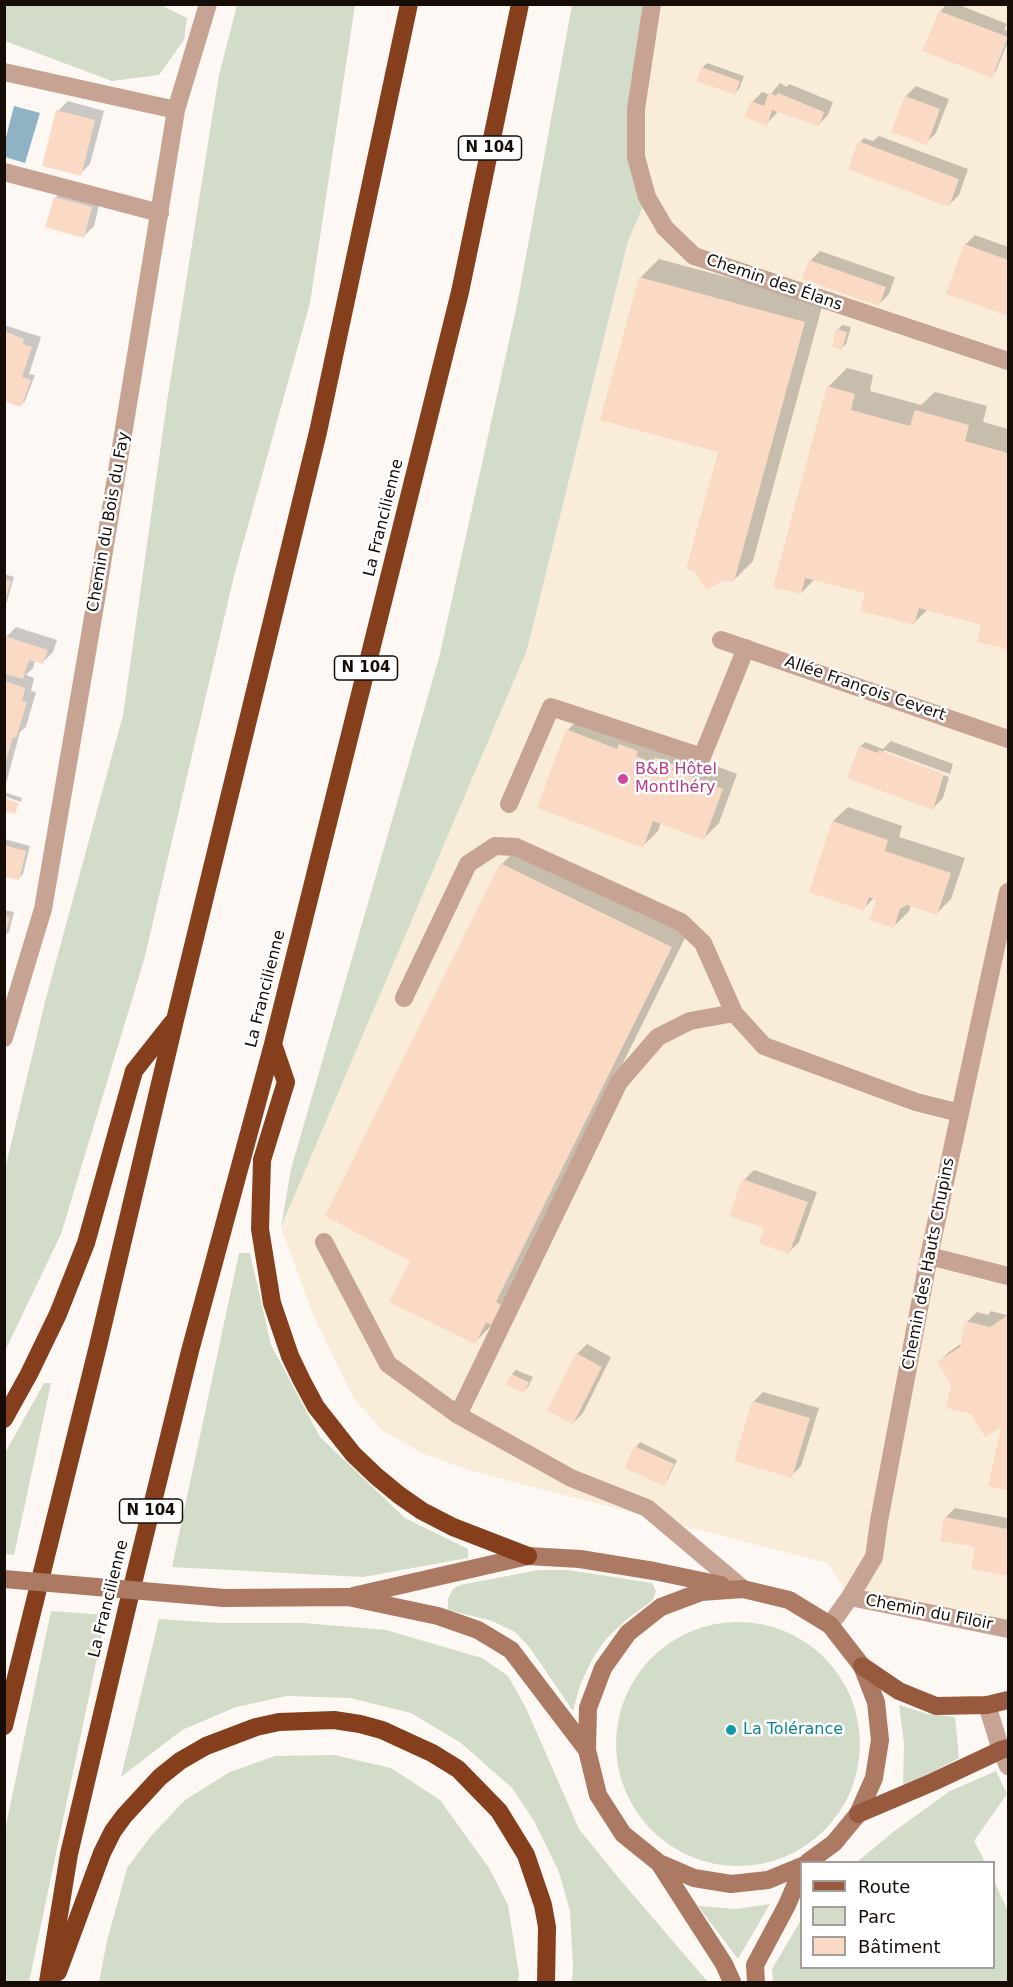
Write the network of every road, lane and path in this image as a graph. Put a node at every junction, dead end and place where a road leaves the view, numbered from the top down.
1 (208, 4) edge
2 (409, 4) edge
3 (520, 4) edge
4 (652, 4) edge
5 (4, 72) edge
6 (176, 110) junction
7 (4, 172) edge
8 (160, 213) junction
9 (1008, 361) edge
10 (721, 640) dead end
11 (746, 648) junction
12 (1008, 739) edge
13 (509, 804) dead end
14 (1008, 892) edge
15 (404, 998) dead end
16 (734, 1013) junction
17 (175, 1020) junction
18 (4, 1038) edge
19 (273, 1044) junction
20 (960, 1113) junction
21 (324, 1242) dead end
22 (929, 1256) junction
23 (1008, 1276) edge
24 (458, 1415) junction
25 (4, 1419) edge
26 (528, 1556) junction
27 (4, 1579) edge
28 (743, 1589) junction
29 (348, 1597) junction
30 (850, 1597) junction
31 (830, 1625) junction
32 (1008, 1629) edge
33 (862, 1666) junction
34 (1008, 1701) edge
35 (987, 1706) junction
36 (4, 1726) edge
37 (587, 1750) junction
38 (1006, 1755) edge
39 (858, 1814) junction
40 (811, 1861) edge
41 (659, 1863) junction
42 (800, 1868) edge
43 (800, 1871) edge
44 (48, 1983) edge
45 (54, 1983) edge
46 (546, 1983) edge
47 (732, 1983) edge
48 (756, 1983) edge

1 - 6 street, Chemin du Bois du Fay
2 - 17 highway
3 - 19 highway, La Francilienne / N 104
4 - 9 street, Chemin des Élans
5 - 6 street
6 - 8 street, Chemin du Bois du Fay
7 - 8 street
8 - 18 street, Chemin du Bois du Fay
10 - 11 street, Allée François Cevert
11 - 12 street, Allée François Cevert
11 - 13 street
14 - 20 street, Chemin des Hauts Chupins
15 - 16 street
16 - 20 street
16 - 24 street
17 - 25 highway
17 - 36 highway
19 - 26 highway
19 - 44 highway, La Francilienne / N 104
20 - 22 street, Chemin des Hauts Chupins
21 - 24 street
22 - 23 street
22 - 30 street, Chemin des Hauts Chupins
24 - 28 street
26 - 28 street
26 - 29 street
27 - 29 street, bridge
28 - 31 street
28 - 37 street
29 - 37 street
30 - 31 street, Chemin des Hauts Chupins
30 - 32 street, Chemin du Filoir
31 - 33 street
33 - 35 main road
33 - 39 street
34 - 35 main road
35 - 38 street
37 - 41 street
38 - 39 main road
39 - 40 street
41 - 42 street
41 - 47 street
43 - 48 street
45 - 46 highway

